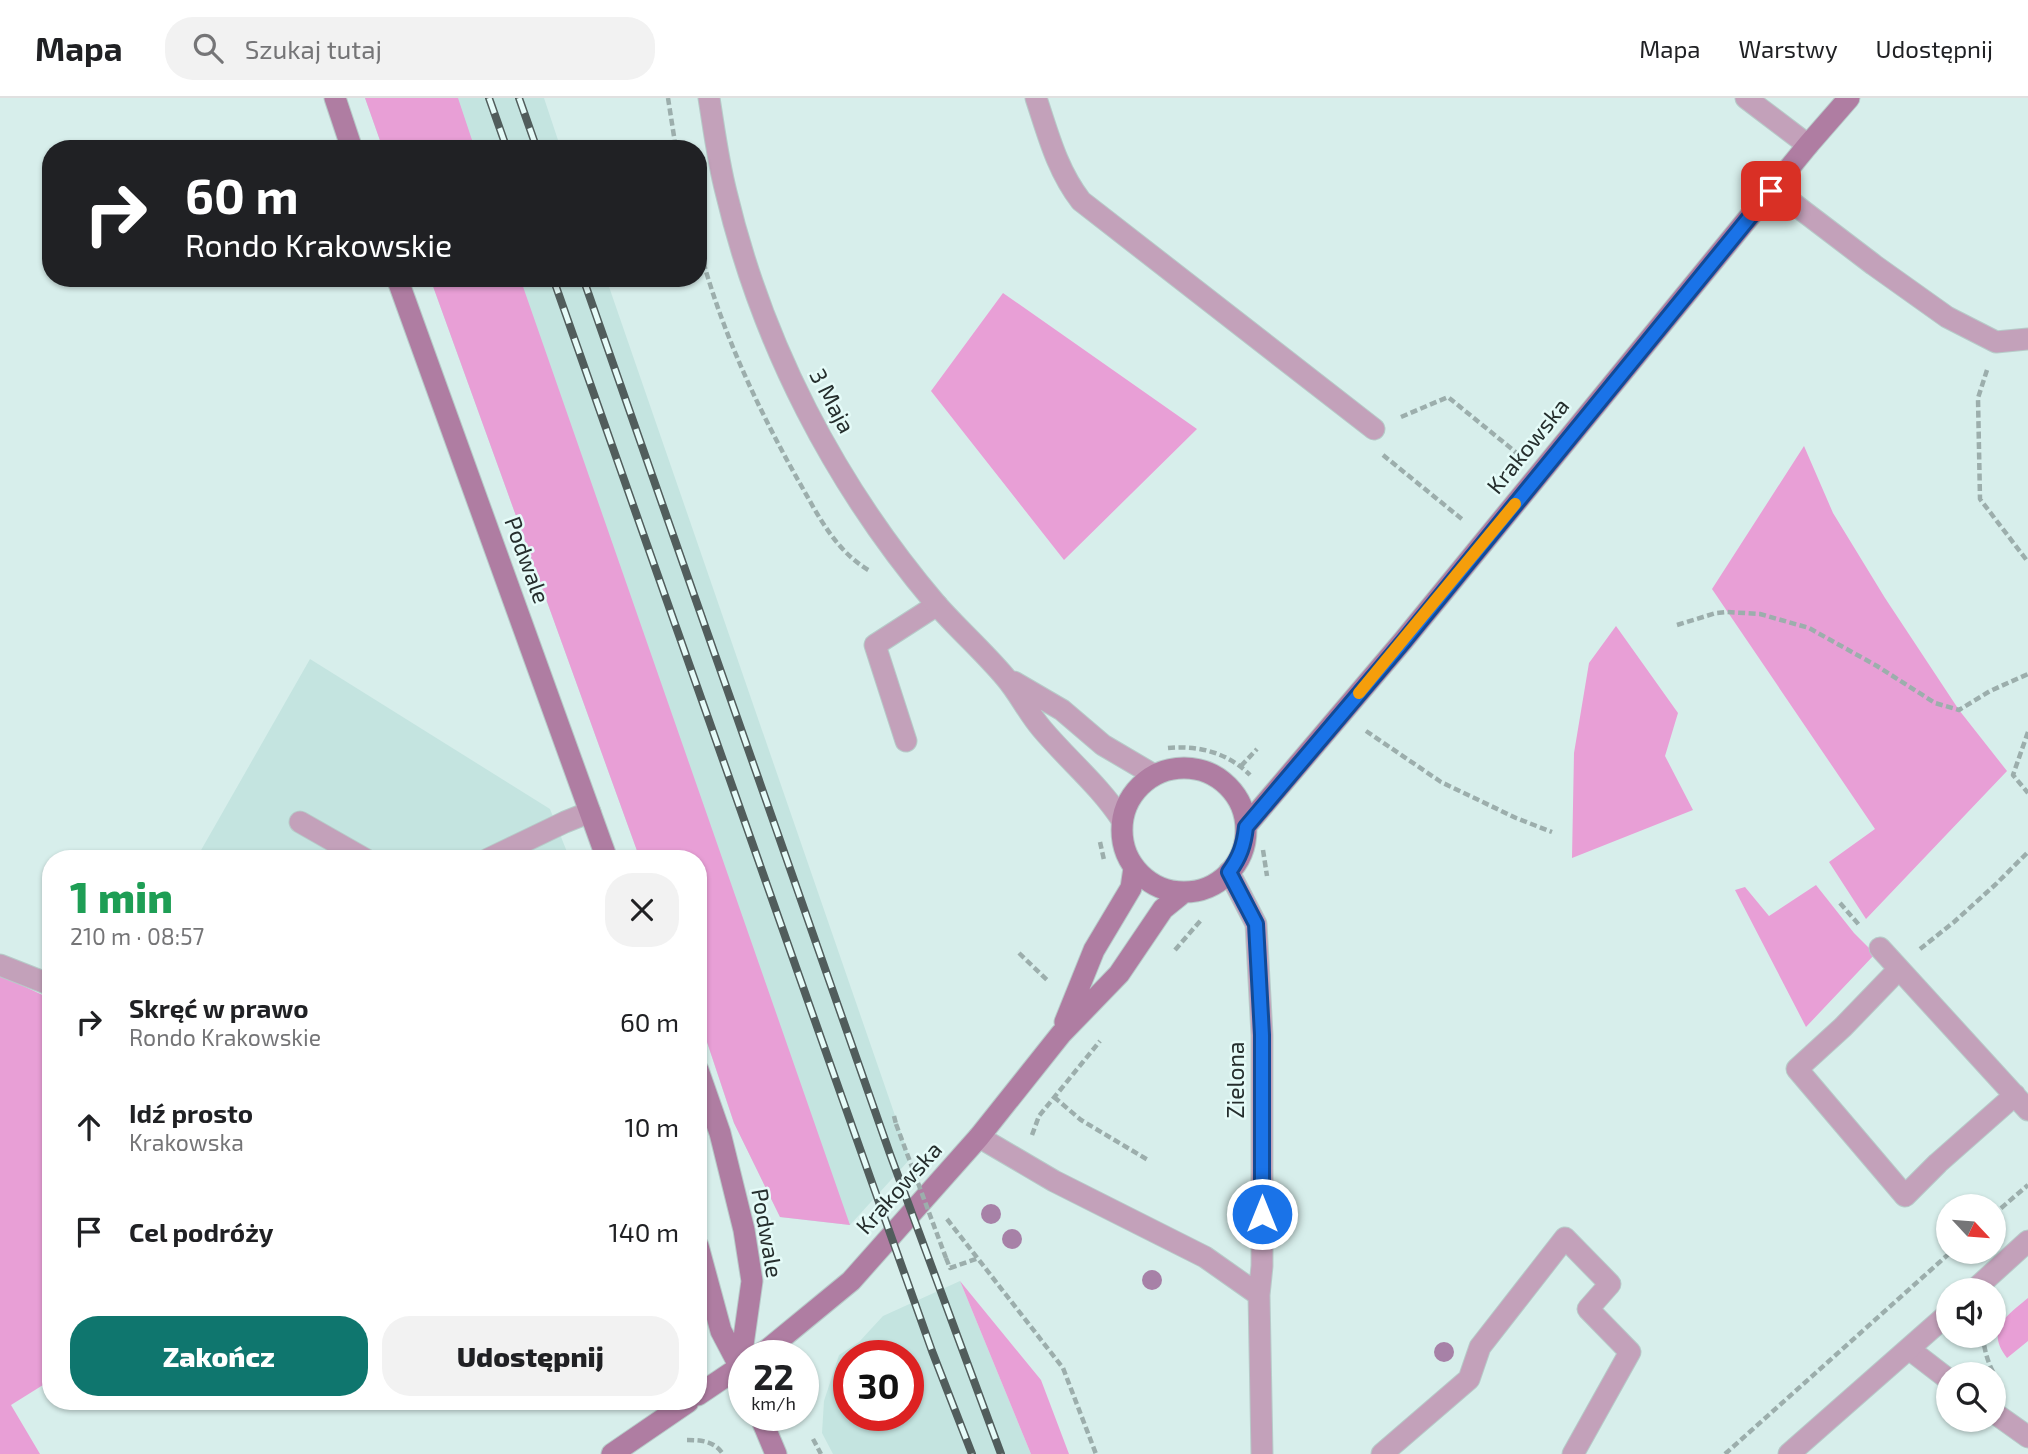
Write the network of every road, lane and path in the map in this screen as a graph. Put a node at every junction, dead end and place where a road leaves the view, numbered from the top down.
1 (335, 98) edge
2 (668, 98) edge
3 (709, 98) edge
4 (1036, 98) edge
5 (1746, 98) edge
6 (1849, 98) edge
7 (349, 140) edge
8 (675, 140) edge
9 (1808, 145) junction
10 (1771, 191) junction
11 (400, 287) edge
12 (2028, 339) edge
13 (1996, 342) junction
14 (1374, 429) joint
15 (1539, 473) junction
16 (2028, 562) edge
17 (937, 605) junction
18 (1677, 625) dead end
19 (2028, 674) edge
20 (1006, 678) junction
21 (1359, 726) dead end
22 (2028, 732) edge
23 (906, 741) dead end
24 (1160, 749) dead end
25 (1257, 749) dead end
26 (1241, 766) junction
27 (1154, 775) junction
28 (1256, 781) dead end
29 (2028, 793) edge
30 (590, 812) junction
31 (1122, 820) junction
32 (300, 822) dead end
33 (1246, 827) junction
34 (1098, 832) dead end
35 (1552, 832) dead end
36 (1262, 847) dead end
37 (349, 850) edge
38 (507, 850) edge
39 (604, 850) edge
40 (2028, 852) edge
41 (1105, 864) dead end
42 (1135, 868) junction
43 (1229, 872) junction
44 (1268, 884) dead end
45 (1184, 892) junction
46 (1880, 948) dead end
47 (1019, 953) dead end
48 (0, 965) edge
49 (1898, 970) junction
50 (1047, 979) dead end
51 (42, 981) edge
52 (1061, 1034) junction
53 (707, 1096) edge
54 (1054, 1097) dead end
55 (2021, 1102) edge
56 (894, 1116) dead end
57 (979, 1137) junction
58 (1148, 1160) dead end
59 (2028, 1185) edge
60 (2006, 1204) edge
61 (947, 1219) dead end
62 (2028, 1241) edge
63 (979, 1258) junction
64 (1937, 1264) edge
65 (1987, 1278) edge
66 (707, 1279) edge
67 (1259, 1295) junction
68 (1936, 1325) edge
69 (748, 1340) edge
70 (779, 1340) edge
71 (728, 1341) edge
72 (1909, 1349) junction
73 (1936, 1369) edge
74 (728, 1376) edge
75 (707, 1389) edge
76 (676, 1410) edge
77 (2006, 1421) edge
78 (766, 1431) edge
79 (2028, 1437) edge
80 (813, 1439) dead end
81 (680, 1442) dead end
82 (612, 1454) edge
83 (723, 1454) edge
84 (776, 1454) edge
85 (821, 1454) edge
86 (1096, 1454) edge
87 (1262, 1454) edge
88 (1382, 1454) edge
89 (1573, 1454) edge
90 (1725, 1454) edge
91 (1789, 1454) edge

1 - 7 street
2 - 8 path
3 - 17 street, 3 Maja
4 - 14 street
5 - 9 street
6 - 9 street, Krakowska
9 - 10 street, Krakowska
10 - 13 street
10 - 15 street, Krakowska
11 - 30 street, Podwale
12 - 13 street
13 - 16 path
14 - 15 path
15 - 33 street, Krakowska
17 - 20 street, 3 Maja
17 - 23 street
18 - 19 path
20 - 27 street, 3 Maja
20 - 31 street, 3 Maja
21 - 35 path
22 - 29 path
24 - 26 path
25 - 26 path
26 - 28 path
27 - 31 street
27 - 33 street
30 - 38 street
30 - 39 street, Podwale
31 - 42 street
32 - 37 street
33 - 43 street
34 - 41 path
36 - 44 path
40 - 49 path
42 - 45 street
42 - 52 street, Krakowska
43 - 45 street
43 - 67 street, Zielona
45 - 52 street, Krakowska
46 - 49 street
47 - 50 path
48 - 51 street
49 - 55 street
49 - 55 street
52 - 57 street, Krakowska
53 - 69 street, Podwale
54 - 58 path
56 - 63 path, bridge
57 - 67 street
57 - 70 street, Krakowska
59 - 60 path
61 - 63 path
62 - 65 street
63 - 86 path
64 - 90 path
66 - 71 street
67 - 87 street, Zielona
68 - 72 street
72 - 73 street
72 - 91 street
74 - 75 street, Krakowska
76 - 82 street
77 - 79 street
78 - 84 street
80 - 85 path
81 - 83 path
88 - 89 street

